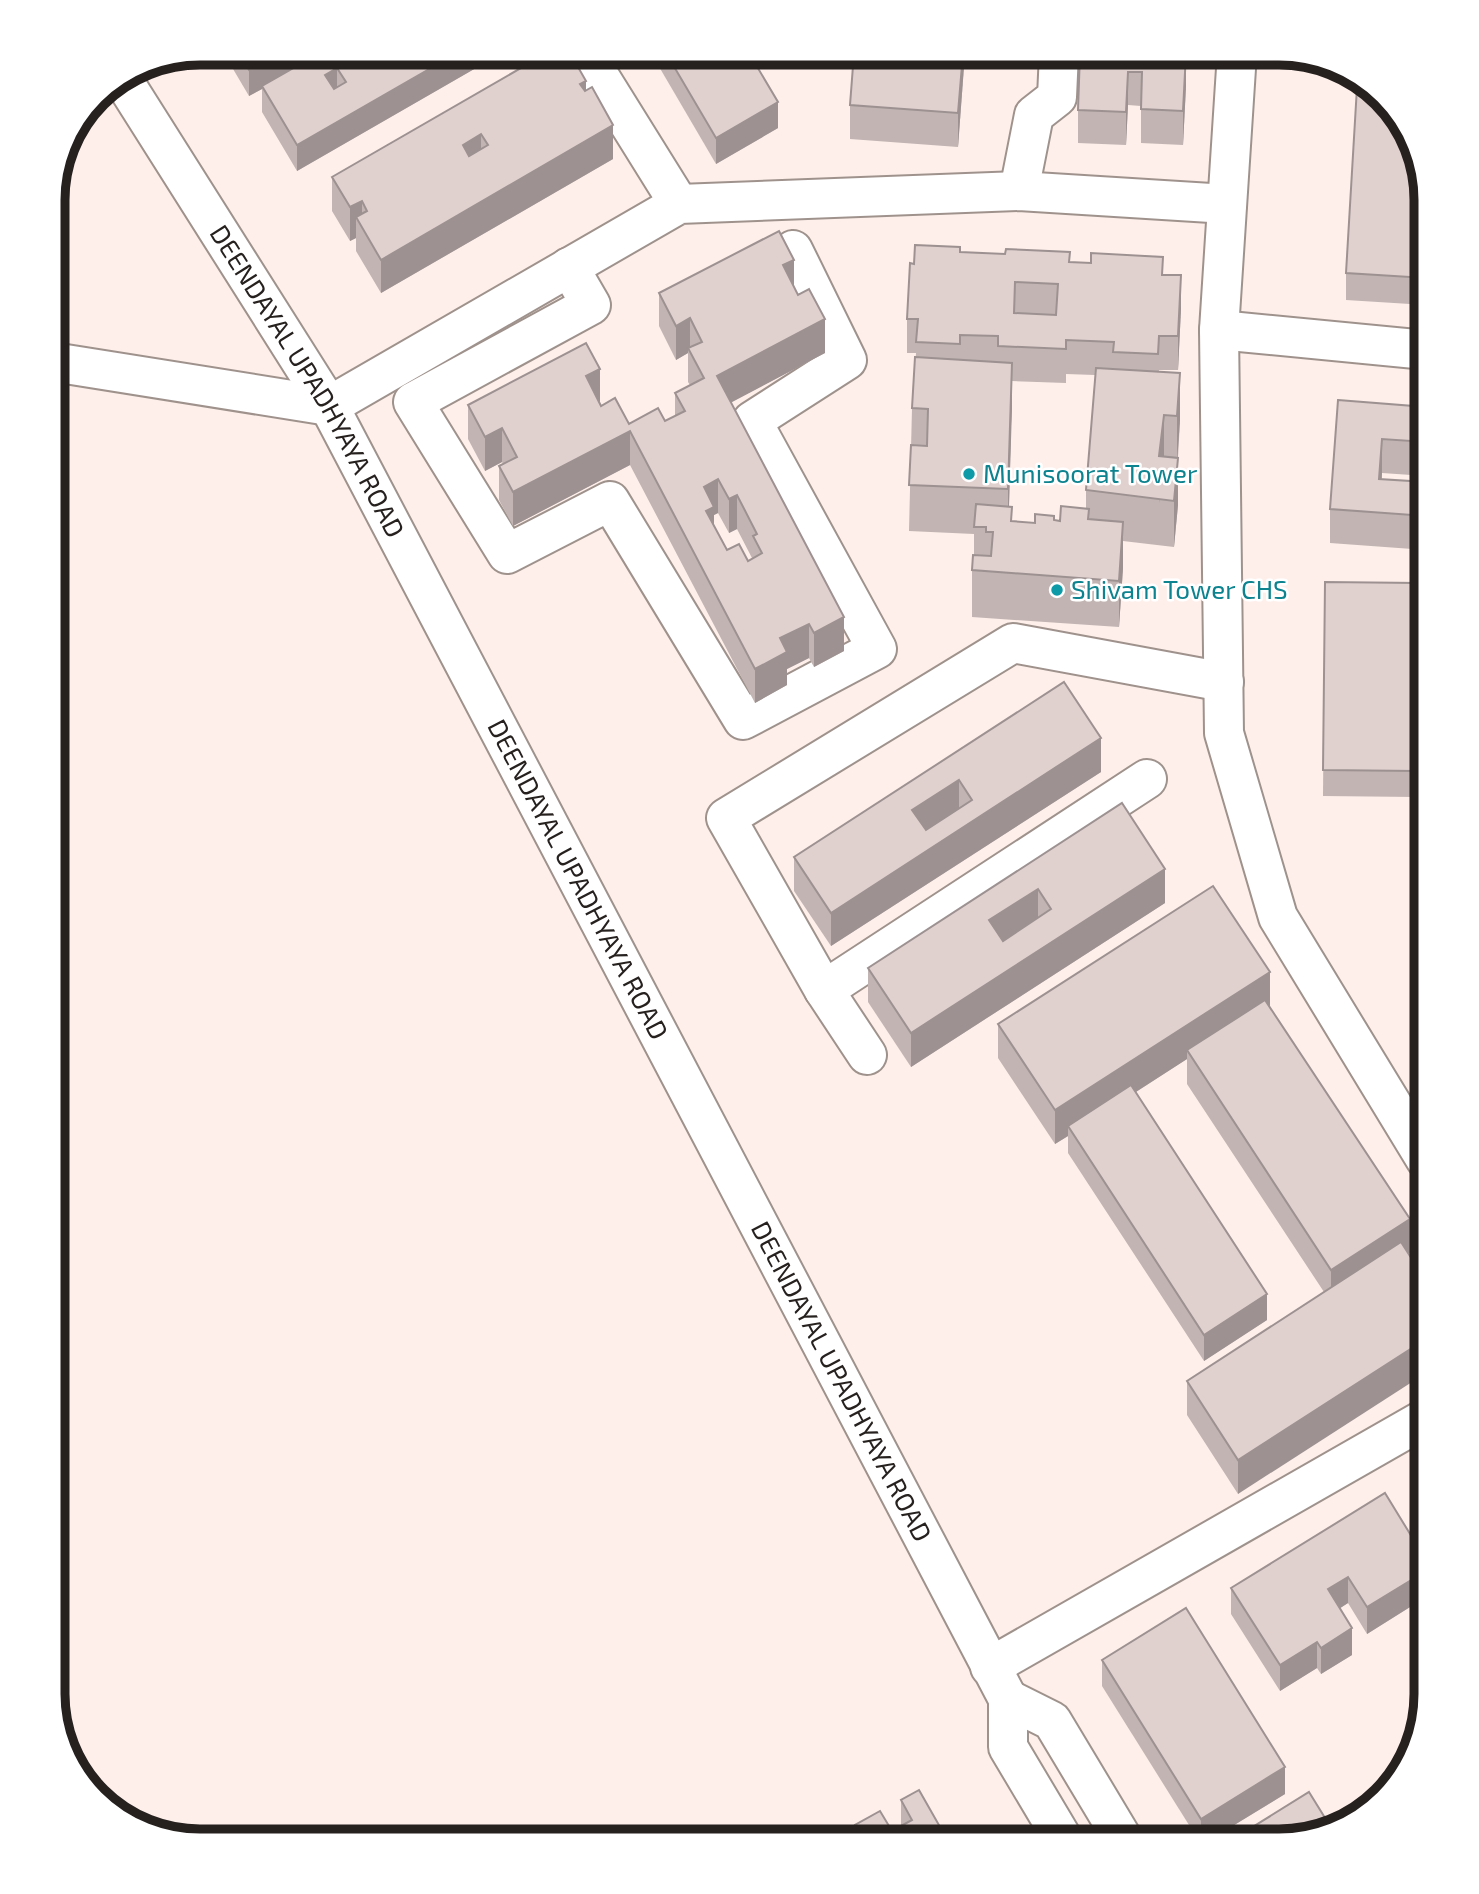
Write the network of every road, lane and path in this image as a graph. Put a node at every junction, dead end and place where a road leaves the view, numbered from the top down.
1 (592, 65) edge
2 (1058, 65) edge
3 (1236, 65) edge
4 (126, 86) edge
5 (1019, 191) junction
6 (679, 204) junction
7 (1227, 204) junction
8 (793, 250) dead end
9 (569, 267) junction
10 (1219, 330) junction
11 (1414, 349) edge
12 (65, 364) edge
13 (329, 406) junction
14 (1224, 682) junction
15 (1147, 779) dead end
16 (824, 990) junction
17 (867, 1055) dead end
18 (1414, 1140) edge
19 (1414, 1425) edge
20 (999, 1683) junction
21 (1052, 1721) junction
22 (1008, 1747) junction
23 (1056, 1829) edge
24 (1116, 1829) edge

1 - 6 street
2 - 5 street
3 - 7 street
4 - 13 street, DEENDAYAL UPADHYAYA ROAD
5 - 6 street
5 - 7 street
6 - 9 street
7 - 10 street
8 - 9 street
9 - 13 street
10 - 11 street
10 - 14 street
12 - 13 street
13 - 20 street, DEENDAYAL UPADHYAYA ROAD
14 - 16 street
14 - 18 street
15 - 16 street
16 - 17 street
19 - 20 street
20 - 21 street
20 - 22 street, DEENDAYAL UPADHYAYA ROAD
21 - 22 street
21 - 24 street
22 - 23 street, DEENDAYAL UPADHYAYA ROAD

